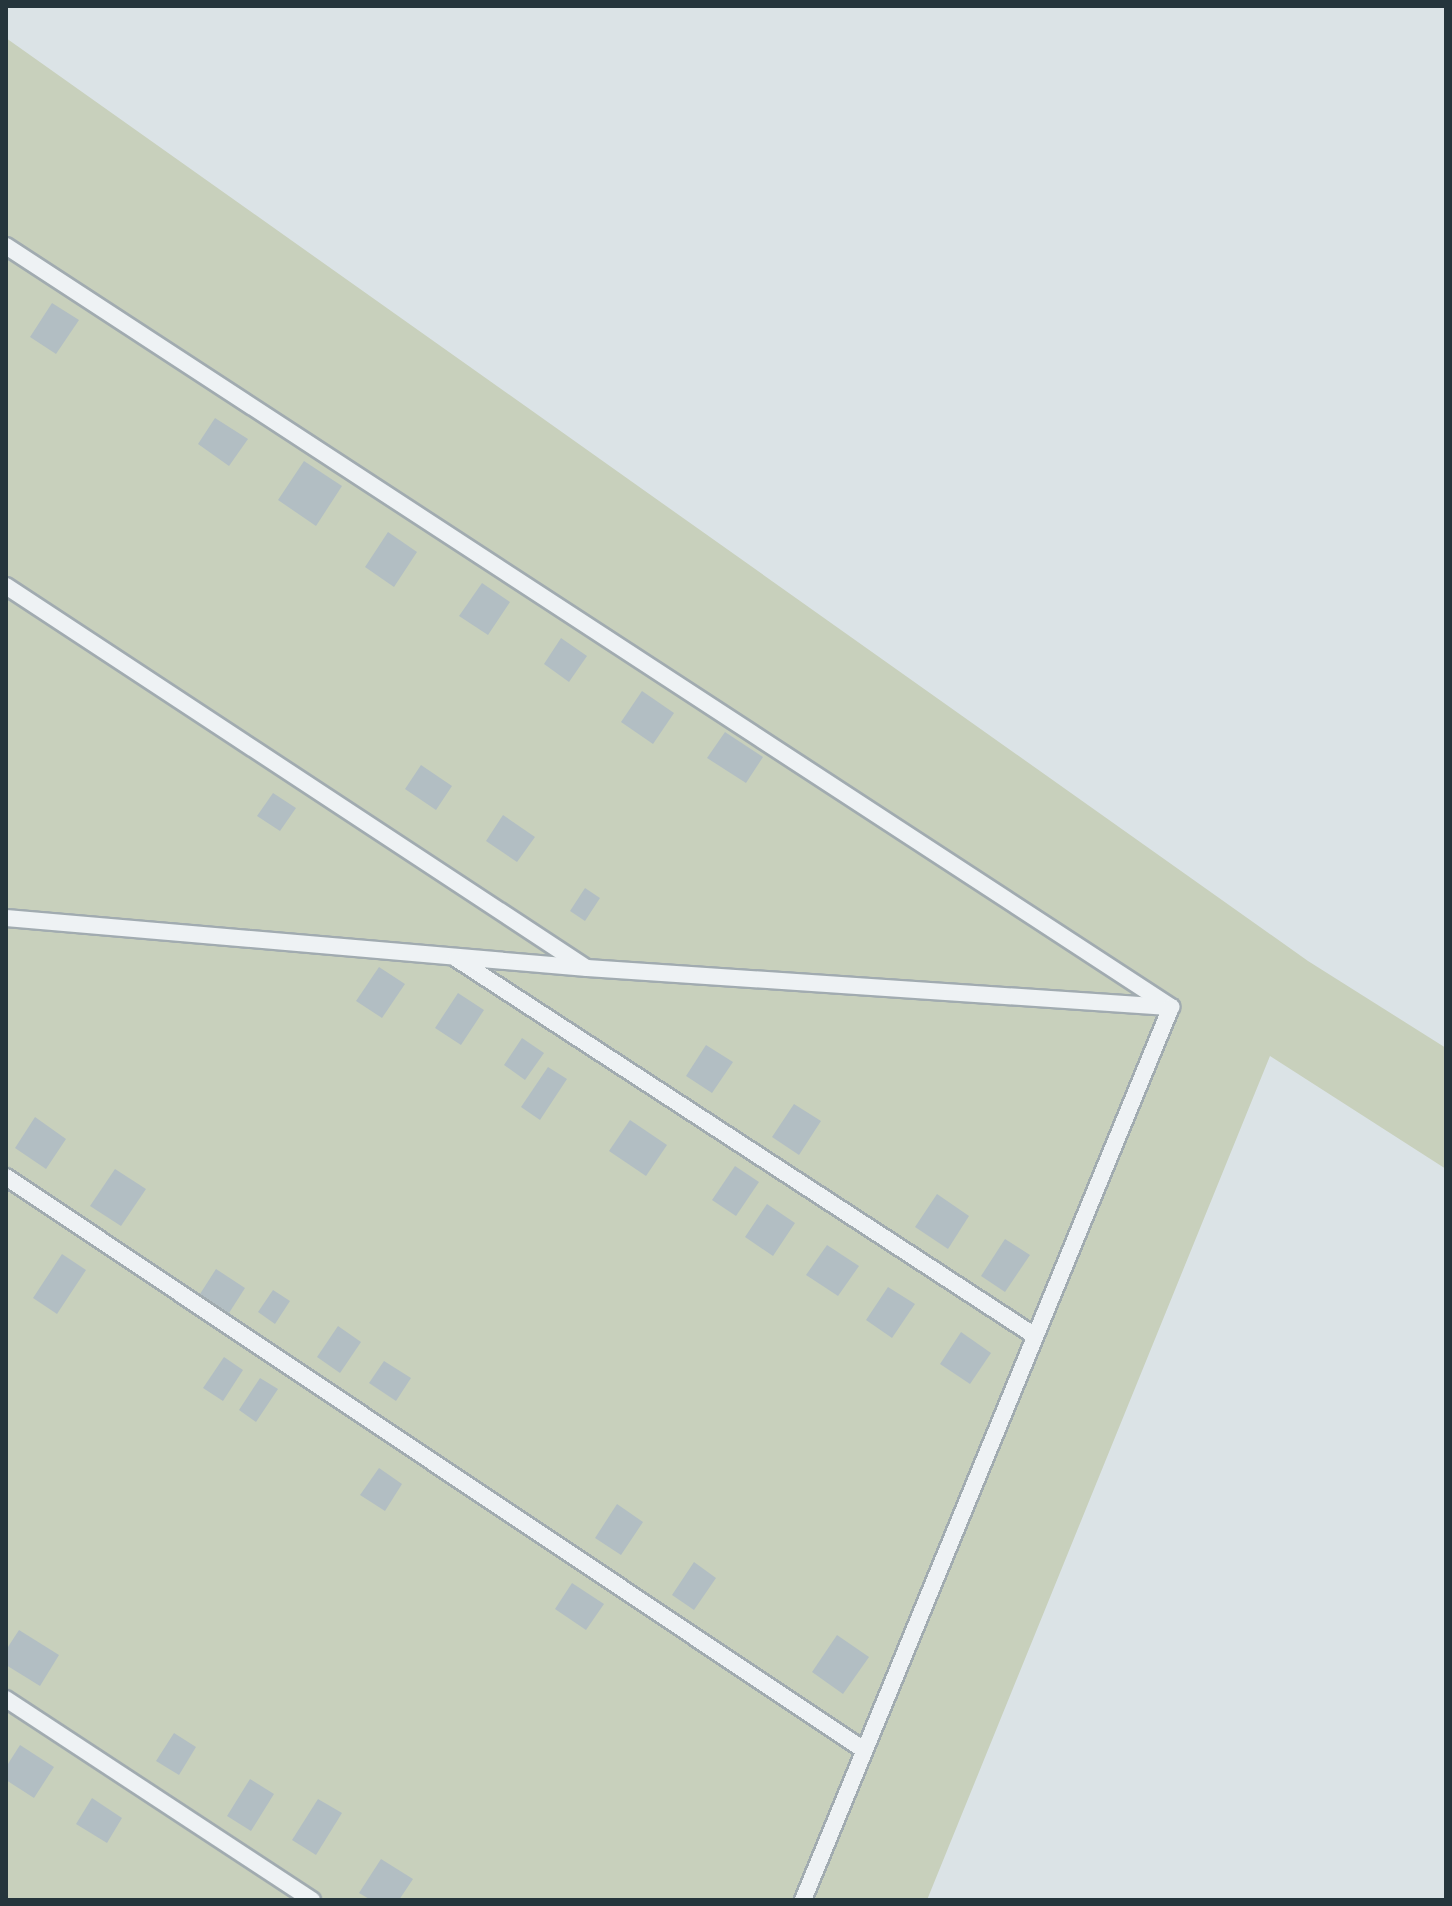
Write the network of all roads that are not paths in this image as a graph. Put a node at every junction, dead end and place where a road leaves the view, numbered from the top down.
1 (6, 246) edge
2 (6, 586) edge
3 (6, 918) edge
4 (452, 956) junction
5 (587, 968) junction
6 (1171, 1007) junction
7 (6, 1177) edge
8 (1035, 1336) junction
9 (6, 1699) edge
10 (864, 1750) junction
11 (312, 1900) edge
12 (803, 1900) edge

1 - 6 lane
2 - 5 lane
3 - 4 lane
4 - 5 lane
4 - 8 lane
5 - 6 lane
6 - 8 lane
7 - 10 lane
8 - 10 lane
9 - 11 lane
10 - 12 lane

